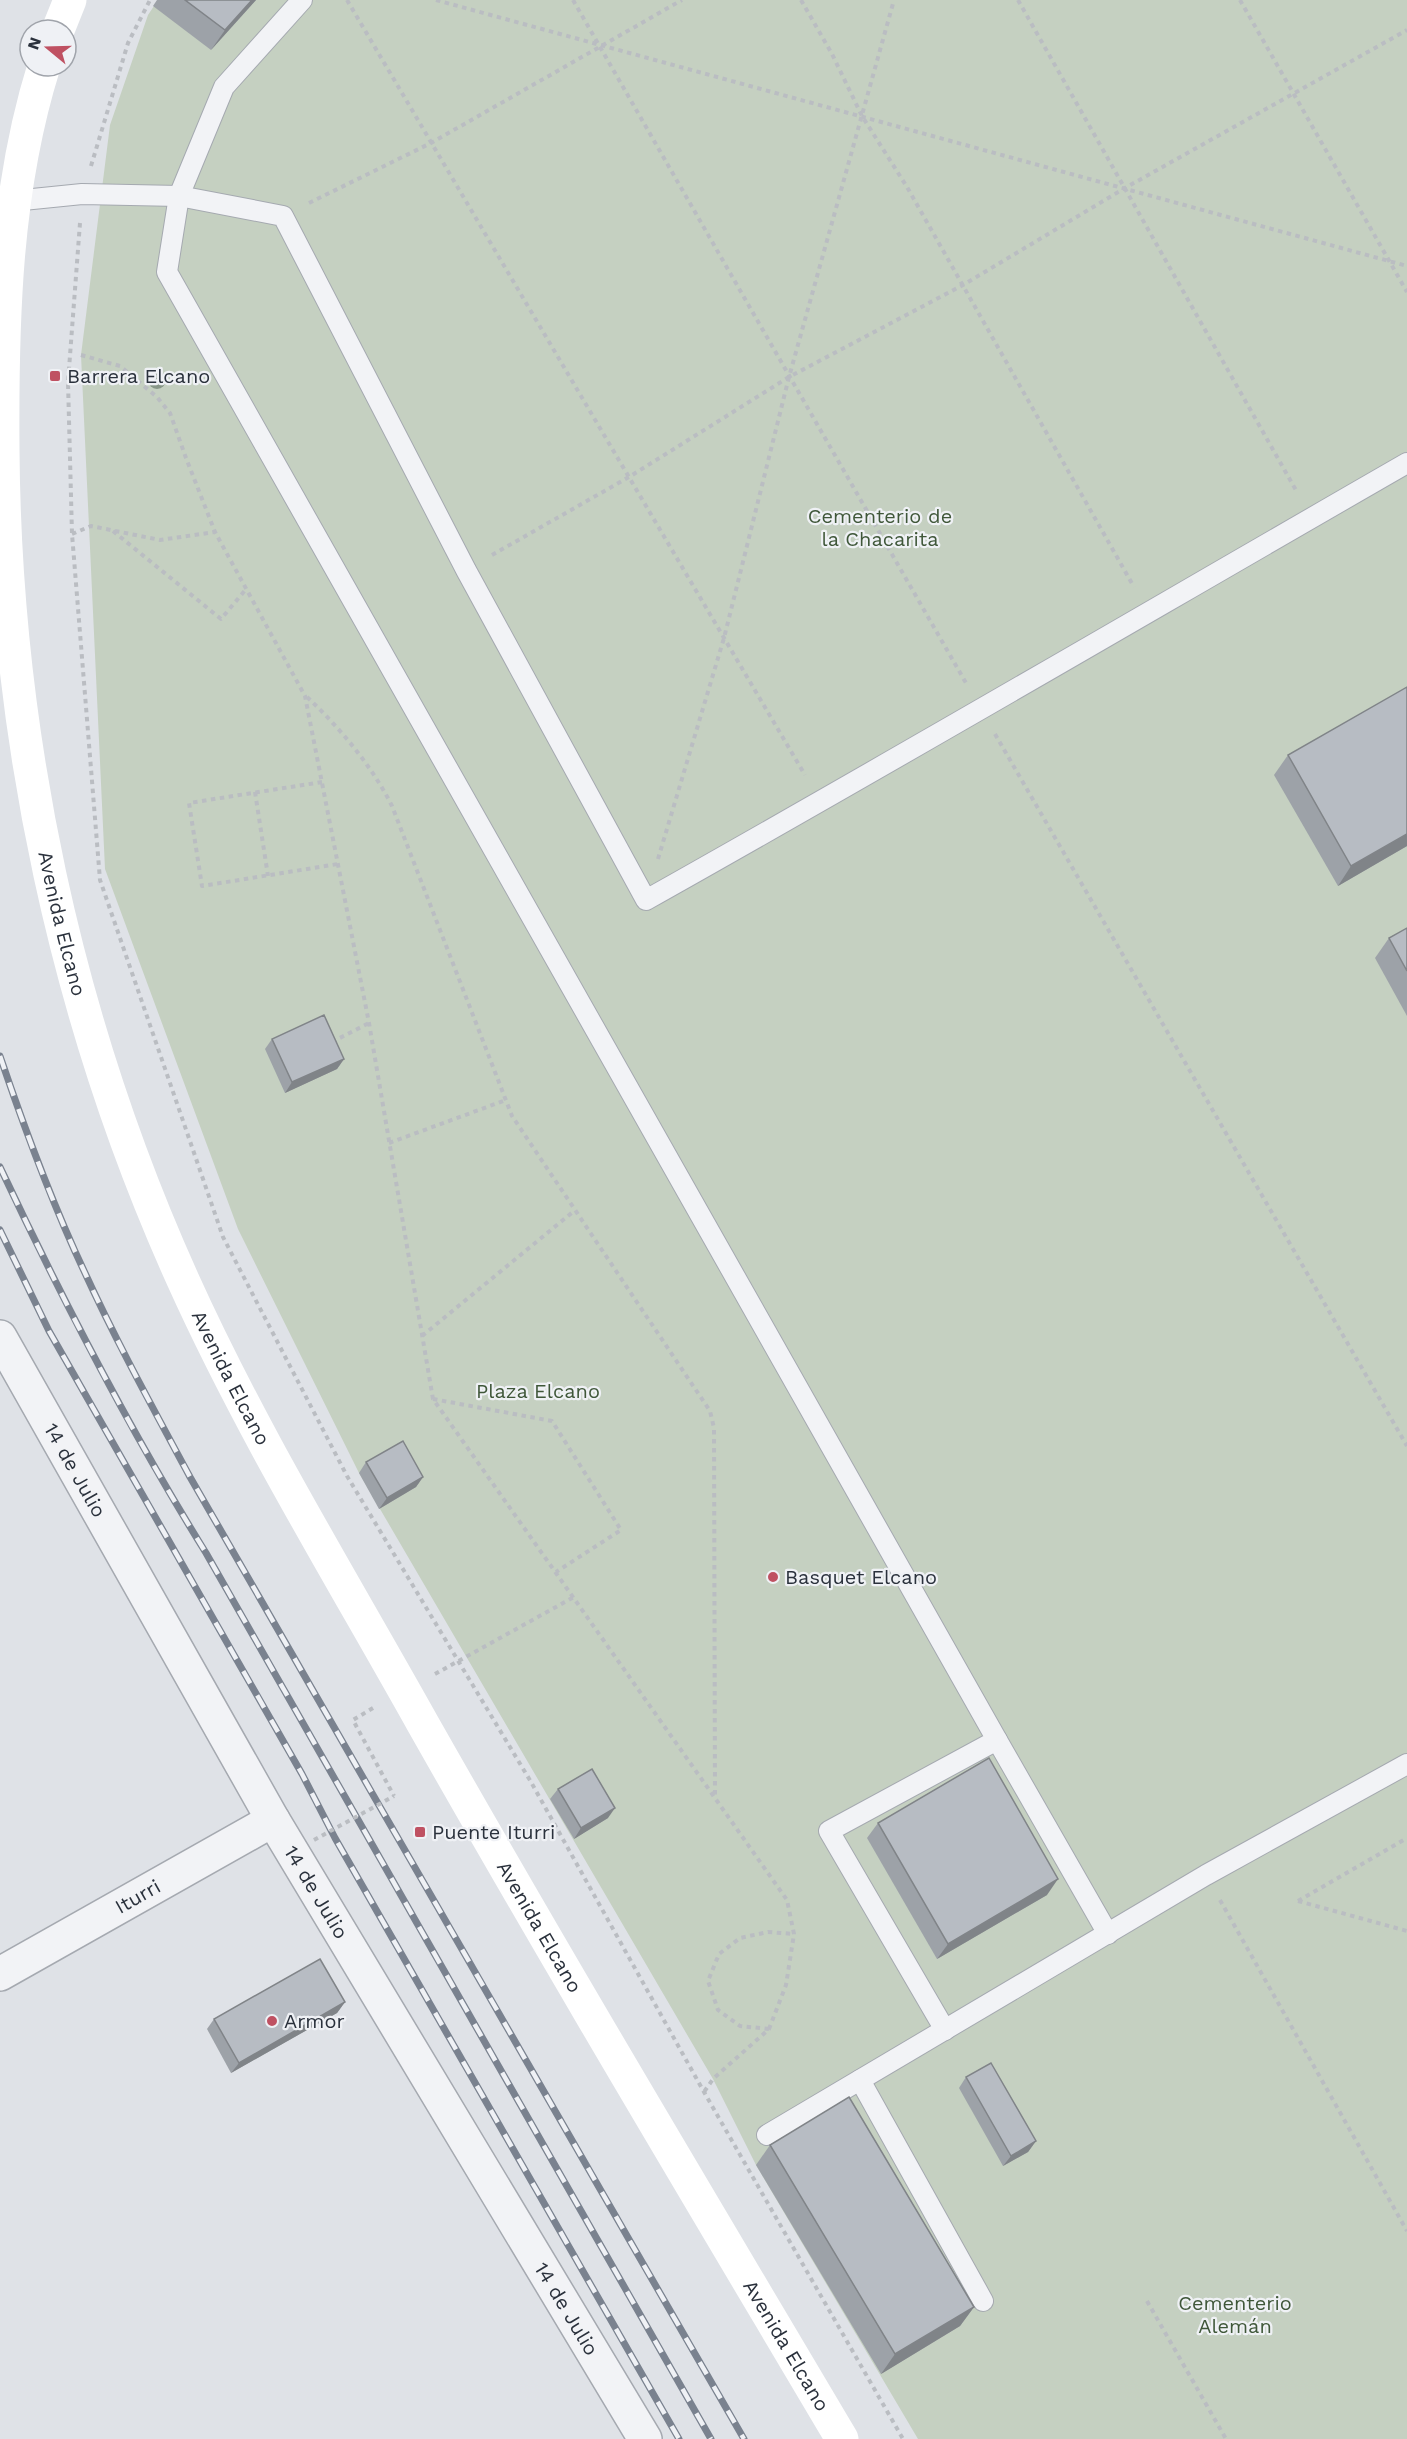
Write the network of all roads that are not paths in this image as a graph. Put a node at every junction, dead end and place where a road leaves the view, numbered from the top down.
1 (70, 0) edge
2 (302, 0) edge
3 (63, 18) edge
4 (41, 78) edge
5 (179, 196) junction
6 (6, 200) edge
7 (1407, 463) edge
8 (0, 1337) edge
9 (997, 1740) junction
10 (1407, 1764) edge
11 (273, 1820) junction
12 (1108, 1934) junction
13 (0, 1974) edge
14 (945, 2030) junction
15 (860, 2080) junction
16 (767, 2135) dead end
17 (983, 2301) dead end
18 (645, 2439) edge
19 (842, 2439) edge

1 - 3 main road
2 - 5 lane
4 - 6 main road, Avenida Elcano
5 - 6 lane
5 - 7 lane
5 - 9 lane
6 - 19 main road, Avenida Elcano
8 - 11 street, 14 de Julio
9 - 12 lane
9 - 14 lane
10 - 12 lane
11 - 13 street, Iturri
11 - 18 street, 14 de Julio
12 - 14 lane
14 - 15 lane
15 - 16 lane
15 - 17 lane

